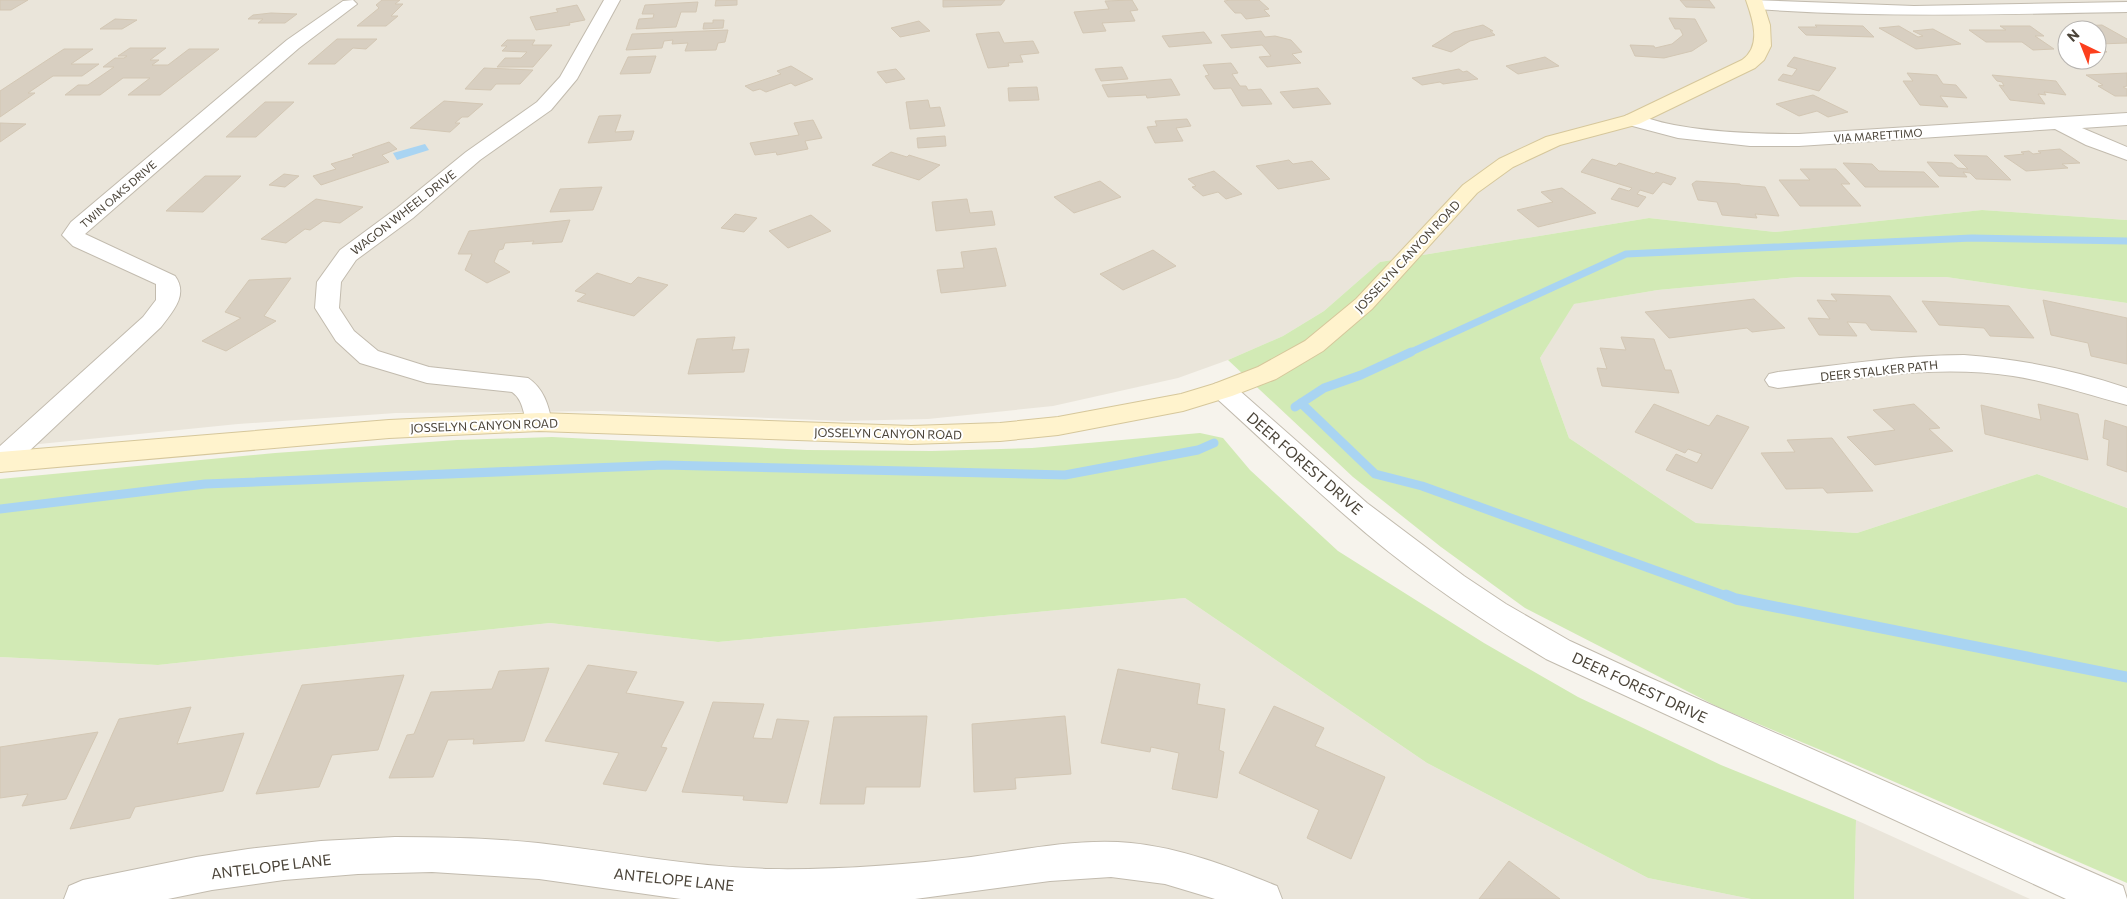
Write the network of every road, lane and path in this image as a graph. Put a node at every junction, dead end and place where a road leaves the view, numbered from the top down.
1 (612, 0) edge
2 (1969, 0) edge
3 (1755, 2) edge
4 (349, 4) dead end
5 (2127, 7) edge
6 (1983, 10) junction
7 (2127, 119) edge
8 (1632, 120) junction
9 (2057, 123) junction
10 (2127, 154) edge
11 (1778, 380) dead end
12 (1223, 390) junction
13 (2127, 397) edge
14 (539, 422) junction
15 (0, 462) edge
16 (83, 899) edge
17 (1263, 899) edge
18 (2109, 899) edge

1 - 14 street, WAGON WHEEL DRIVE
2 - 6 street
3 - 6 street
3 - 8 street, JOSSELYN CANYON ROAD
4 - 15 street, TWIN OAKS DRIVE
5 - 6 street
7 - 9 street, VIA MARETTIMO
8 - 9 street, VIA MARETTIMO
8 - 12 street, JOSSELYN CANYON ROAD
9 - 10 street
11 - 13 street, DEER STALKER PATH
12 - 14 street, JOSSELYN CANYON ROAD
12 - 18 street, DEER FOREST DRIVE
14 - 15 street, JOSSELYN CANYON ROAD
16 - 17 street, ANTELOPE LANE

